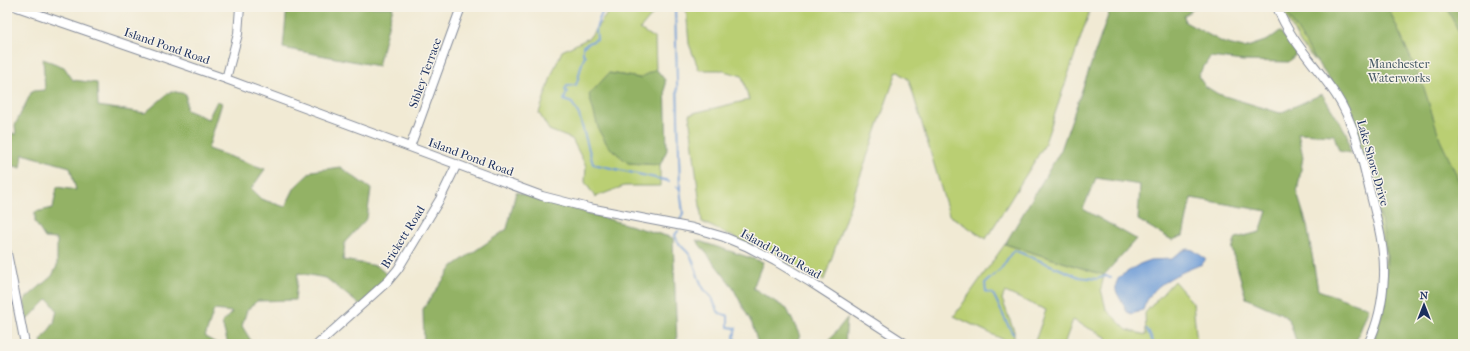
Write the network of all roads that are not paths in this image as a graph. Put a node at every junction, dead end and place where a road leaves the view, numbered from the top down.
1 (19, 7) edge
2 (240, 7) edge
3 (462, 7) edge
4 (1277, 7) edge
5 (226, 79) junction
6 (410, 147) junction
7 (457, 164) junction
8 (7, 253) edge
9 (24, 344) edge
10 (318, 344) edge
11 (906, 344) edge
12 (1368, 344) edge

1 - 5 street, Island Pond Road
2 - 5 street
3 - 6 street, Sibley Terrace
4 - 12 street, Lake Shore Drive
5 - 6 street, Island Pond Road
6 - 7 street, Island Pond Road
7 - 10 street, Brickett Road
7 - 11 street, Island Pond Road
8 - 9 street

